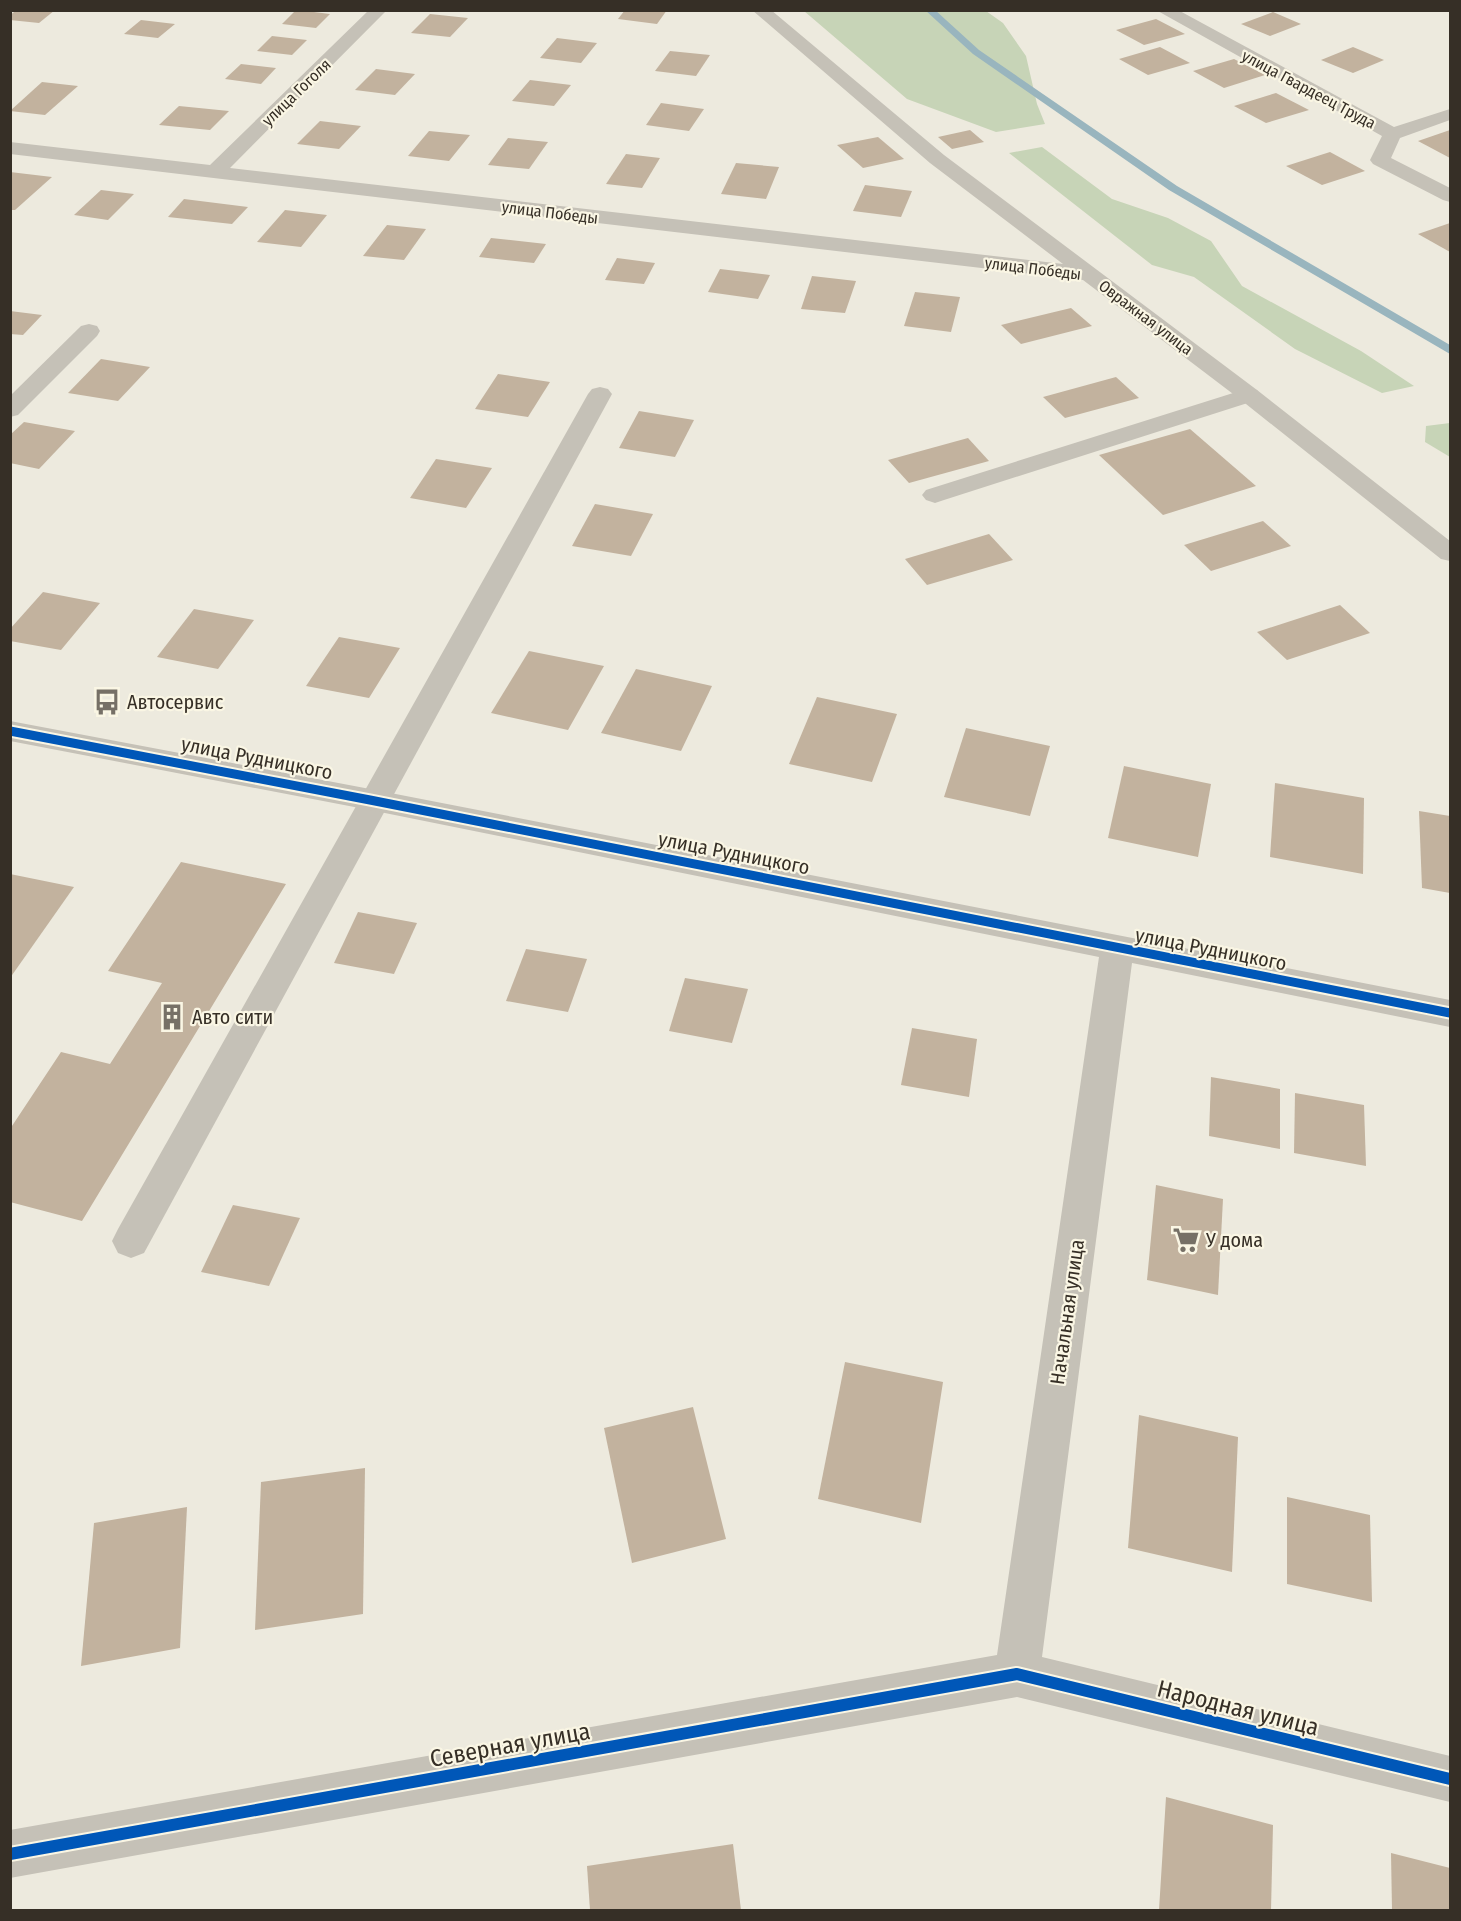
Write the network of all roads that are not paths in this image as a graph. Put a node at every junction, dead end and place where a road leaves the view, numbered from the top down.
1 (379, 10) edge
2 (760, 10) edge
3 (1164, 10) edge
4 (1450, 114) edge
5 (1392, 134) junction
6 (10, 148) edge
7 (214, 173) junction
8 (1450, 196) edge
9 (1090, 274) junction
10 (89, 331) dead end
11 (600, 394) dead end
12 (1249, 395) junction
13 (10, 410) edge
14 (935, 495) dead end
15 (1450, 553) edge
16 (10, 731) edge
17 (377, 799) junction
18 (1117, 949) junction
19 (1450, 1013) edge
20 (131, 1242) dead end
21 (1017, 1674) junction
22 (1450, 1779) edge
23 (10, 1854) edge

1 - 7 street, улица Гоголя
2 - 9 street, Овражная улица
3 - 5 street, улица Гвардеец Труда
4 - 5 street
5 - 8 street, улица Гвардеец Труда
6 - 7 street, улица Победы
7 - 9 street, улица Победы
9 - 12 street, Овражная улица
10 - 13 street
11 - 17 street
12 - 14 street
12 - 15 street, Овражная улица
16 - 17 street, улица Рудницкого
17 - 18 street, улица Рудницкого
17 - 20 street
18 - 19 street, улица Рудницкого
18 - 21 street, Начальная улица
21 - 22 street, Народная улица
21 - 23 street, Северная улица

